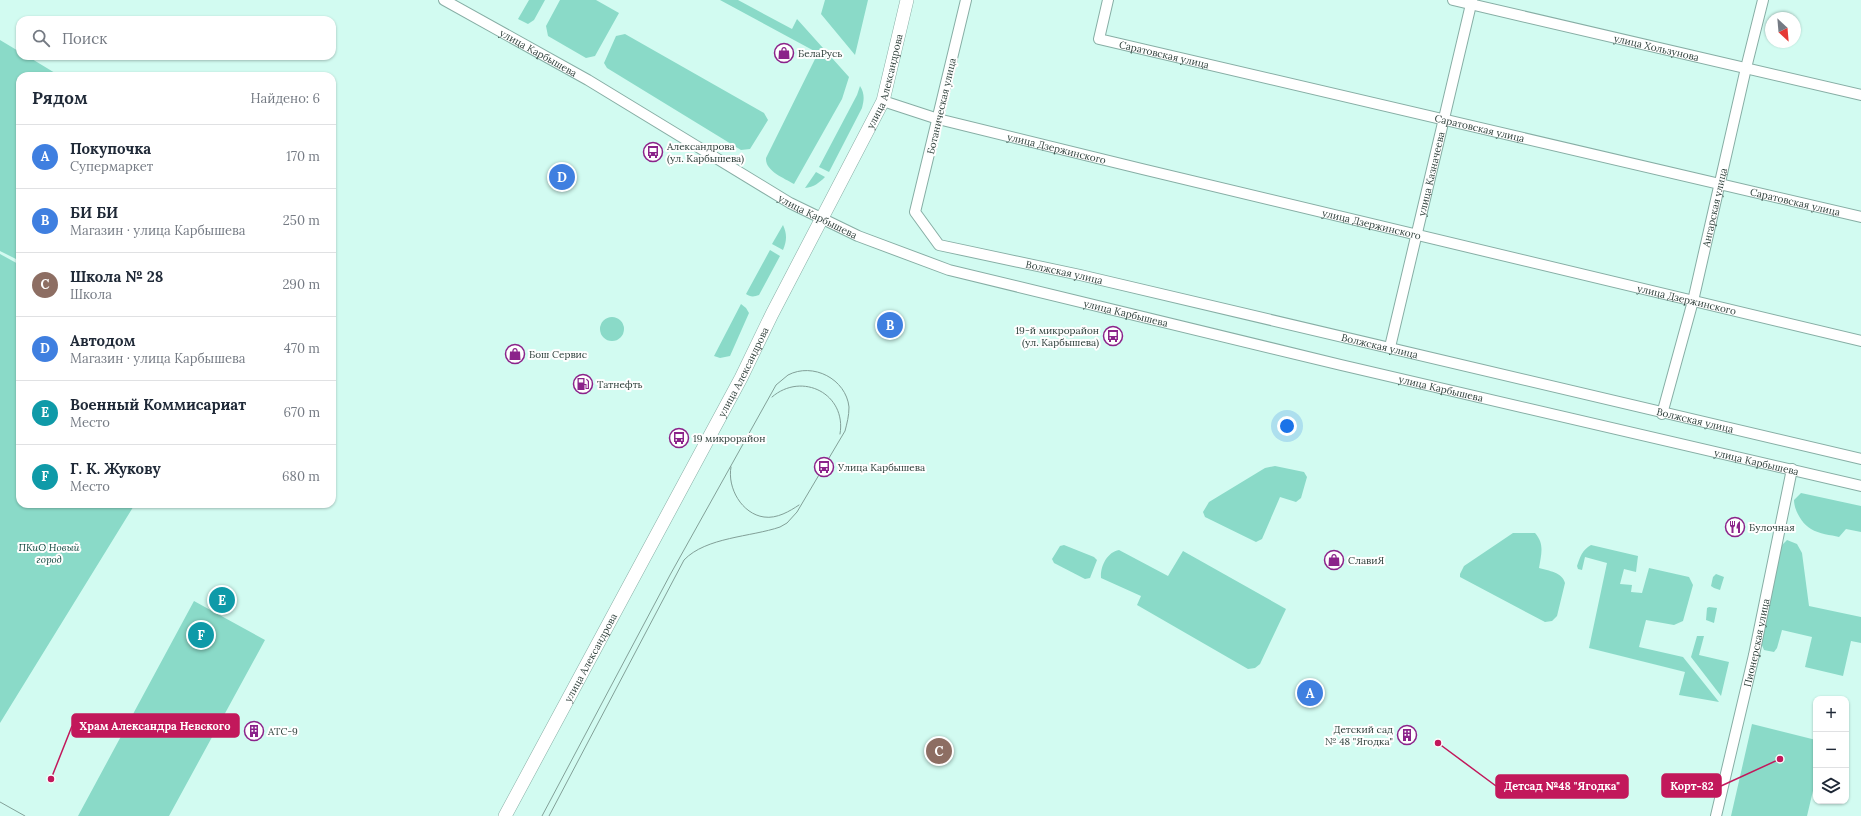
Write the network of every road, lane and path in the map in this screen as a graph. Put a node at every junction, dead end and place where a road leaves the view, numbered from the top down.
1 (444, 0) edge
2 (907, 0) edge
3 (966, 0) edge
4 (1108, 0) edge
5 (1453, 0) edge
6 (1764, 0) edge
7 (1472, 2) edge
8 (1746, 68) junction
9 (1861, 95) edge
10 (883, 101) junction
11 (938, 119) junction
12 (1444, 120) junction
13 (1719, 184) junction
14 (915, 212) joint
15 (1861, 217) edge
16 (821, 219) junction
17 (1416, 236) junction
18 (1693, 301) junction
19 (1861, 341) edge
20 (1390, 347) junction
21 (1662, 414) junction
22 (1861, 459) edge
23 (1792, 469) junction
24 (1861, 486) edge
25 (505, 816) edge
26 (1716, 816) edge

1 - 16 street, улица Карбышева
2 - 10 main road, улица Александрова
3 - 11 street, Ботаническая улица
4 - 12 street, Саратовская улица
5 - 7 street, улица Хользунова
6 - 8 street, Ангарская улица
7 - 8 street, улица Хользунова
7 - 12 street, улица Казначеева
8 - 9 street, улица Хользунова
8 - 13 street, Ангарская улица
10 - 11 street, улица Дзержинского
10 - 16 main road, улица Александрова
11 - 14 street, Ботаническая улица
11 - 17 street, улица Дзержинского
12 - 13 street, Саратовская улица
12 - 17 street, улица Казначеева
13 - 15 street, Саратовская улица
13 - 18 street, Ангарская улица
14 - 20 street, Волжская улица
16 - 23 street, улица Карбышева
16 - 25 main road, улица Александрова
17 - 18 street, улица Дзержинского
17 - 20 street, улица Казначеева
18 - 19 street, улица Дзержинского
18 - 21 street, Ангарская улица
20 - 21 street, Волжская улица
21 - 22 street, Волжская улица
23 - 24 street, улица Карбышева
23 - 26 street, Пионерская улица

